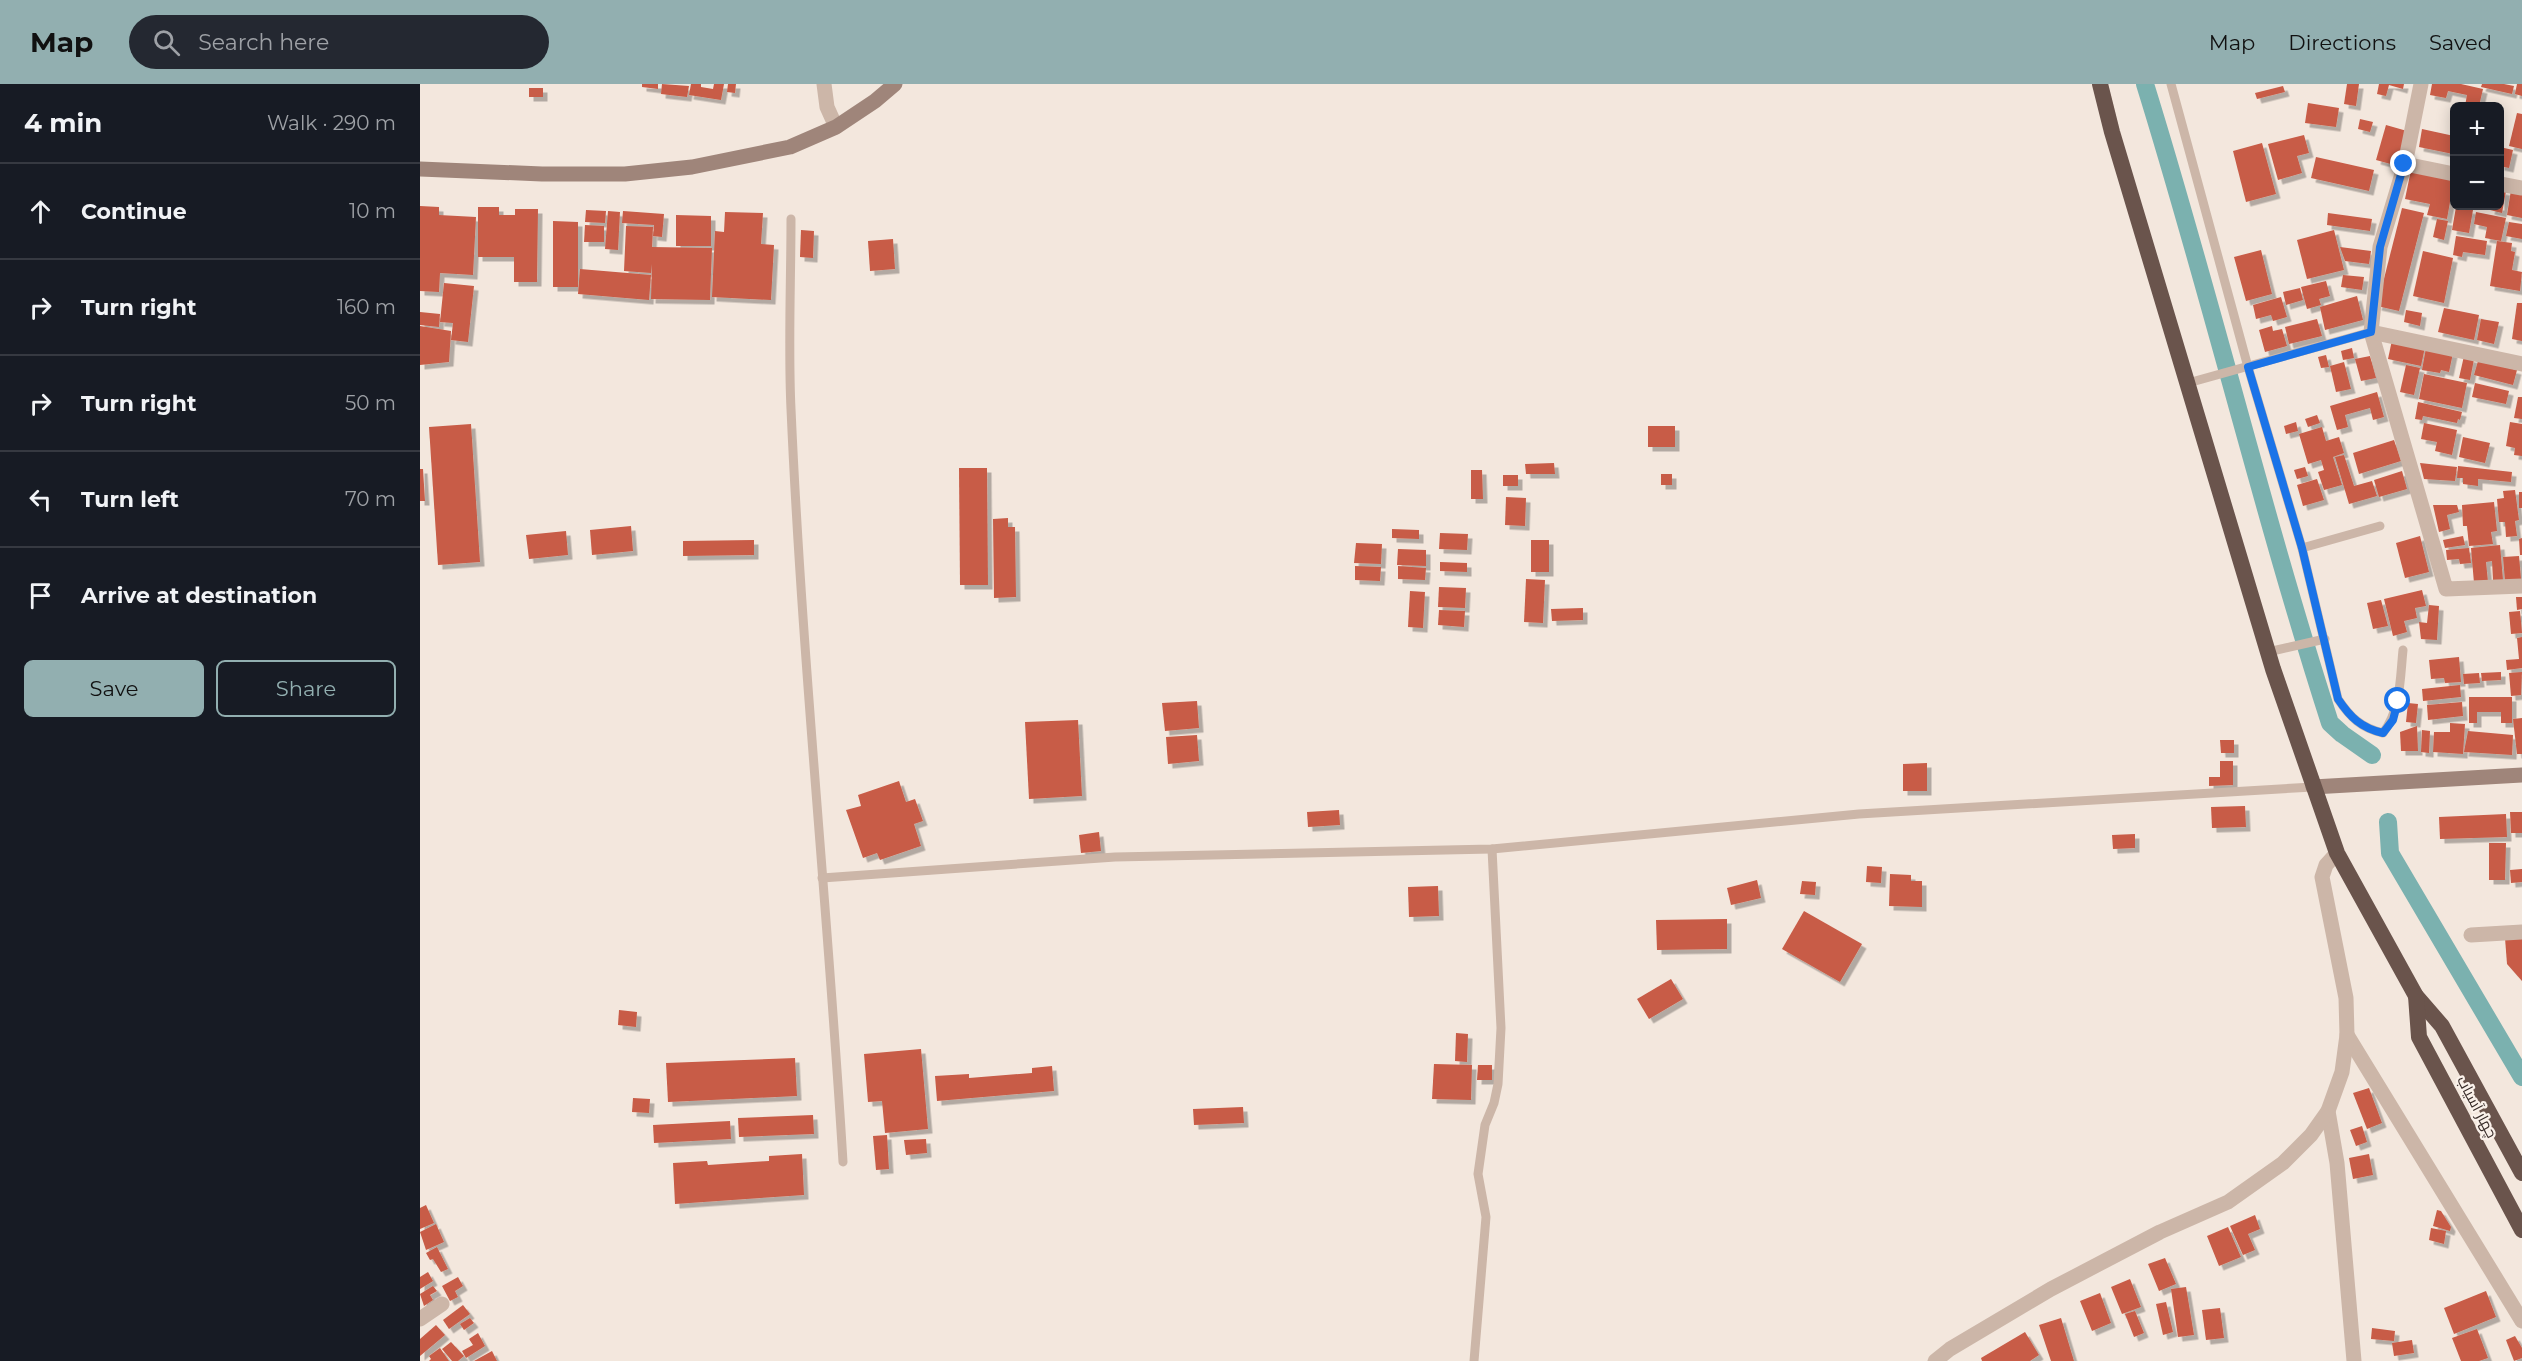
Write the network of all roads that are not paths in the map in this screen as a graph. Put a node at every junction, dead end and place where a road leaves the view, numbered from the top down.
1 (824, 84) edge
2 (895, 84) edge
3 (2100, 84) edge
4 (2171, 84) edge
5 (2421, 84) edge
6 (836, 128) junction
7 (2404, 164) junction
8 (420, 169) edge
9 (2450, 173) edge
10 (2504, 185) edge
11 (2522, 188) edge
12 (791, 219) dead end
13 (2371, 332) junction
14 (2522, 364) edge
15 (2247, 367) junction
16 (2188, 383) junction
17 (2380, 526) dead end
18 (2302, 548) junction
19 (2522, 586) edge
20 (2325, 639) junction
21 (2403, 650) dead end
22 (2268, 652) junction
23 (2522, 775) edge
24 (2313, 787) junction
25 (1492, 849) junction
26 (2337, 853) junction
27 (822, 878) junction
28 (2522, 932) edge
29 (2471, 935) dead end
30 (2416, 996) junction
31 (2347, 1035) junction
32 (2328, 1111) junction
33 (2507, 1147) junction
34 (2522, 1155) edge
35 (843, 1162) dead end
36 (2522, 1173) edge
37 (2522, 1230) edge
38 (442, 1304) dead end
39 (420, 1319) edge
40 (2522, 1321) edge
41 (1474, 1361) edge
42 (1935, 1361) edge
43 (2354, 1361) edge

1 - 6 street
2 - 6 main road
3 - 16 highway, چهار آسیاب
4 - 15 lane
5 - 7 street
6 - 8 main road
7 - 9 street
7 - 13 street
10 - 11 street
12 - 27 lane
13 - 14 street
13 - 15 lane
13 - 19 street
15 - 16 lane
15 - 18 lane
16 - 22 highway, چهار آسیاب
17 - 18 lane
18 - 20 lane
20 - 21 lane
20 - 22 lane
22 - 24 highway, چهار آسیاب
23 - 24 main road
24 - 25 lane
24 - 26 highway, چهار آسیاب
25 - 27 lane
25 - 41 lane
26 - 30 highway, چهار آسیاب
26 - 31 street
27 - 35 lane
28 - 29 street
30 - 33 highway, چهار آسیاب
30 - 37 highway, چهار آسیاب
31 - 32 street
31 - 40 street
32 - 42 street
32 - 43 street
33 - 34 street
33 - 36 highway, چهار آسیاب
38 - 39 street

